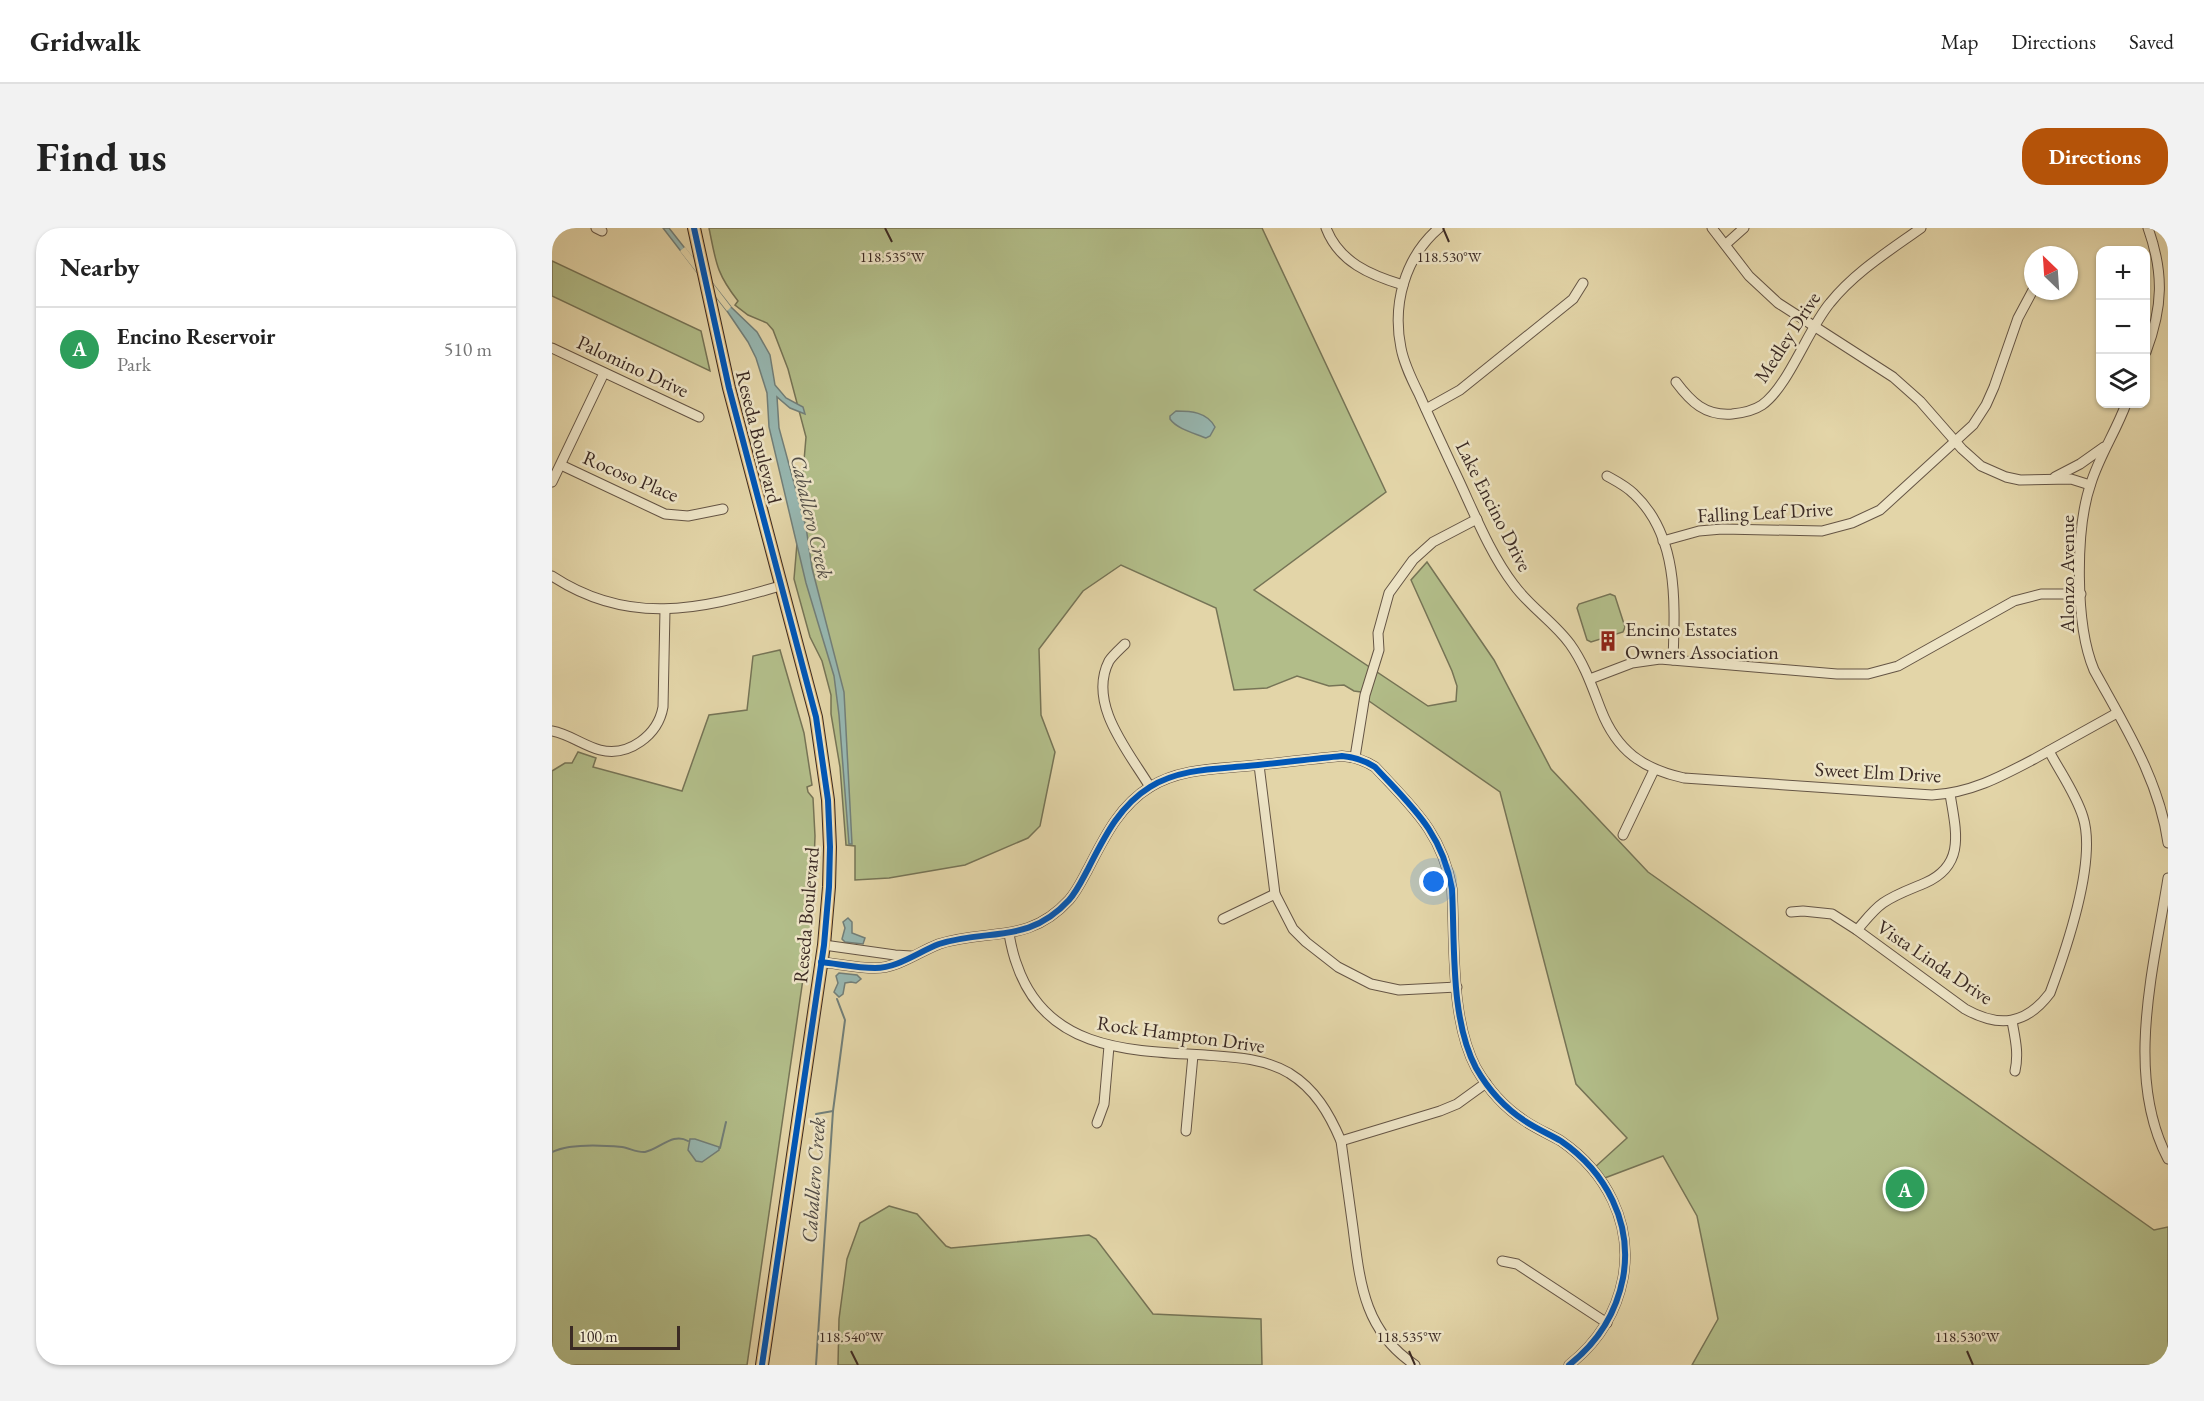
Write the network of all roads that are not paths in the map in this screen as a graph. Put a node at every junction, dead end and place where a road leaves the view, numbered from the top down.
1 (694, 228) edge
2 (1326, 228) edge
3 (1438, 228) edge
4 (1712, 228) edge
5 (1744, 228) edge
6 (1922, 228) edge
7 (2148, 228) edge
8 (1726, 244) junction
9 (2168, 251) edge
10 (2157, 254) junction
11 (1583, 283) dead end
12 (1403, 285) junction
13 (2028, 300) edge
14 (1814, 326) junction
15 (2150, 340) edge
16 (552, 348) edge
17 (604, 372) junction
18 (1676, 382) dead end
19 (2124, 408) edge
20 (1426, 409) junction
21 (699, 417) dead end
22 (1955, 441) junction
23 (2106, 446) junction
24 (561, 465) junction
25 (1607, 476) dead end
26 (2047, 480) junction
27 (552, 482) edge
28 (2090, 485) junction
29 (723, 508) dead end
30 (1477, 519) junction
31 (1663, 541) junction
32 (555, 578) edge
33 (780, 586) junction
34 (552, 589) edge
35 (2081, 594) junction
36 (664, 610) junction
37 (1125, 644) dead end
38 (1673, 660) junction
39 (1590, 679) junction
40 (2117, 712) junction
41 (552, 731) edge
42 (2049, 751) junction
43 (1355, 757) junction
44 (1259, 765) junction
45 (1654, 770) junction
46 (1150, 787) junction
47 (1950, 794) junction
48 (1623, 835) dead end
49 (2168, 843) edge
50 (2168, 878) edge
51 (1275, 894) junction
52 (1791, 912) dead end
53 (1222, 919) dead end
54 (1857, 930) junction
55 (1009, 934) junction
56 (824, 945) junction
57 (911, 956) junction
58 (821, 962) junction
59 (1457, 987) junction
60 (2012, 1021) junction
61 (1109, 1046) junction
62 (1193, 1055) junction
63 (2015, 1071) dead end
64 (1486, 1083) junction
65 (1097, 1123) dead end
66 (1186, 1131) dead end
67 (1341, 1141) junction
68 (2168, 1159) edge
69 (1502, 1260) dead end
70 (1607, 1323) junction
71 (762, 1365) edge
72 (1415, 1365) edge
73 (1569, 1365) edge

1 - 33 main road, Reseda Boulevard
2 - 12 street
3 - 12 street, Lake Encino Drive
4 - 8 street
5 - 8 street
6 - 14 street, Medley Drive
7 - 10 street
8 - 14 street
9 - 10 street
10 - 15 street
11 - 20 street
12 - 20 street, Lake Encino Drive
13 - 22 street, Falling Leaf Drive
14 - 18 street, Medley Drive
14 - 22 street
16 - 17 street, Palomino Drive
17 - 21 street, Palomino Drive
17 - 24 street
19 - 23 street, Alonzo Avenue
20 - 30 street, Lake Encino Drive
22 - 26 street
22 - 31 street, Falling Leaf Drive
23 - 26 street
23 - 28 street, Alonzo Avenue
24 - 27 street
24 - 29 street, Rocoso Place
25 - 31 street
26 - 28 street
28 - 35 street, Alonzo Avenue
30 - 39 street, Lake Encino Drive
30 - 43 street
31 - 38 street
32 - 34 street
32 - 36 street
33 - 36 street
33 - 56 main road, Reseda Boulevard
35 - 38 street
35 - 40 street, Alonzo Avenue
36 - 41 street
37 - 46 street
38 - 39 street
39 - 45 street, Lake Encino Drive
40 - 42 street, Sweet Elm Drive
40 - 49 street, Alonzo Avenue
42 - 47 street, Sweet Elm Drive
42 - 60 street
43 - 44 street
43 - 59 street
44 - 46 street
44 - 51 street
45 - 47 street, Sweet Elm Drive
45 - 48 street
46 - 55 street
47 - 54 street
50 - 68 street
51 - 53 street
51 - 59 street
52 - 54 street, Vista Linda Drive
54 - 60 street, Vista Linda Drive
55 - 57 street
55 - 61 street, Rock Hampton Drive
56 - 57 street
56 - 58 main road, Reseda Boulevard
57 - 58 street
58 - 71 main road, Reseda Boulevard
59 - 64 street
60 - 63 street
61 - 62 street, Rock Hampton Drive
61 - 65 street
62 - 66 street
62 - 67 street, Rock Hampton Drive
64 - 67 street
64 - 70 street
67 - 72 street, Rock Hampton Drive
69 - 70 street
70 - 73 street

